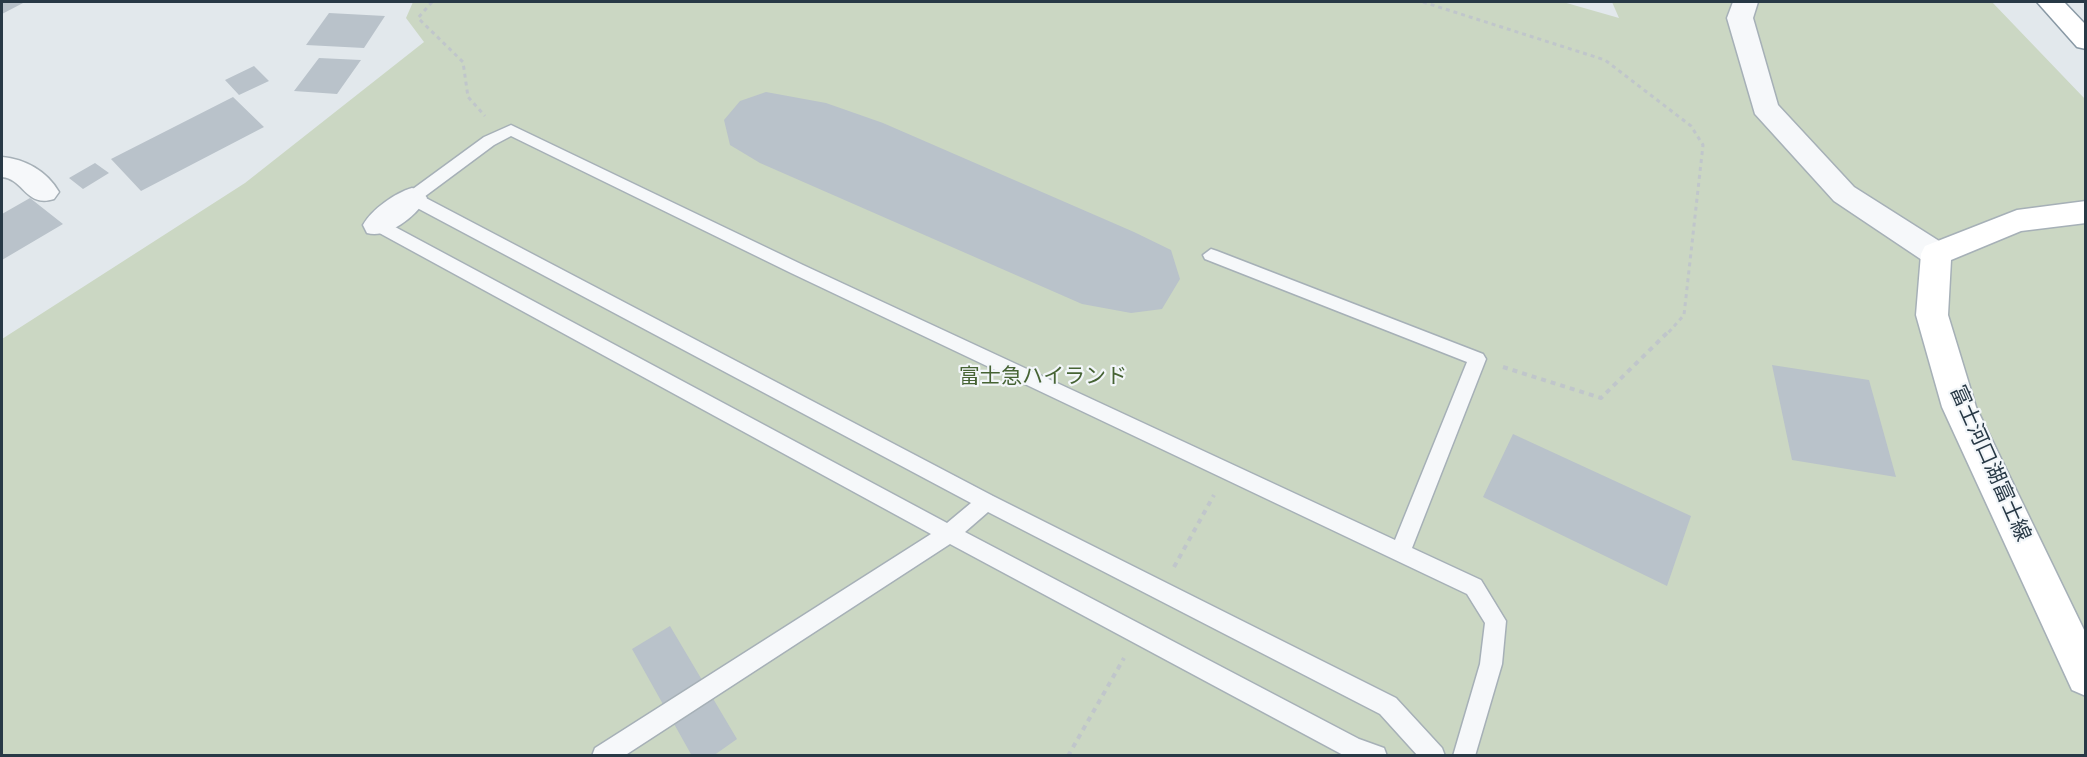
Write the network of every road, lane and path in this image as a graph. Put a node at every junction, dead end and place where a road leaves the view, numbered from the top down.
1 (432, 2) edge
2 (1423, 2) edge
3 (1745, 2) edge
4 (2050, 2) edge
5 (2085, 41) edge
6 (501, 135) junction
7 (2, 167) edge
8 (44, 192) dead end
9 (412, 198) junction
10 (2085, 212) edge
11 (378, 225) joint
12 (1936, 254) junction
13 (1211, 255) dead end
14 (1477, 359) junction
15 (986, 502) junction
16 (949, 534) junction
17 (1401, 553) junction
18 (2085, 677) edge
19 (603, 756) edge
20 (1376, 756) edge
21 (1434, 756) edge
22 (1464, 756) edge

1 - 6 path
2 - 14 path
3 - 12 street
4 - 5 main road
6 - 9 lane
6 - 17 lane
7 - 8 street
9 - 11 street
9 - 15 lane
10 - 12 main road
11 - 16 lane
12 - 18 main road, 富士河口湖富士線
13 - 14 lane
14 - 17 lane
15 - 16 lane
15 - 21 lane
16 - 19 lane
16 - 20 lane
17 - 22 lane

